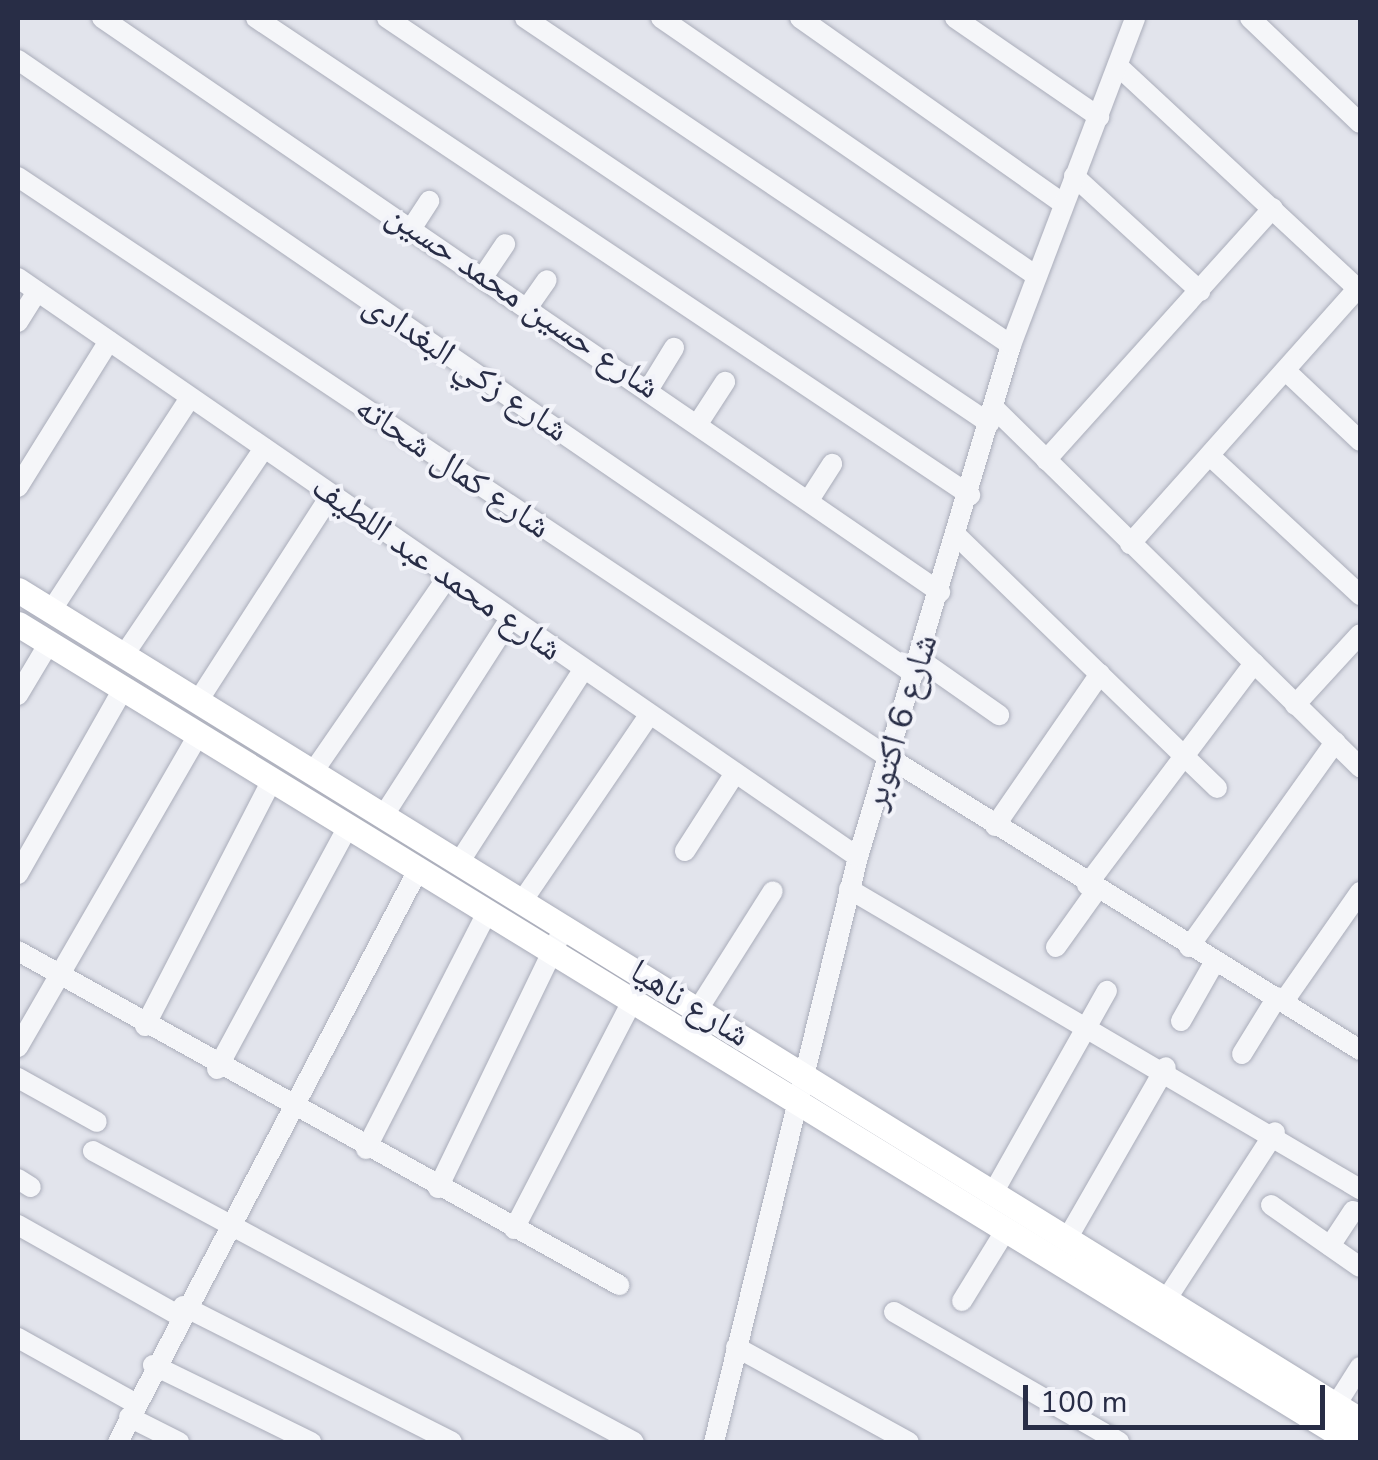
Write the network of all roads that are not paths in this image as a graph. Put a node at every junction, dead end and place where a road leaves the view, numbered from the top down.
1 (102, 18) edge
2 (256, 18) edge
3 (387, 18) edge
4 (525, 18) edge
5 (660, 18) edge
6 (800, 18) edge
7 (955, 18) edge
8 (1250, 18) edge
9 (1130, 20) edge
10 (18, 60) edge
11 (1118, 66) junction
12 (1358, 112) edge
13 (1099, 118) junction
14 (1074, 176) junction
15 (18, 177) edge
16 (429, 201) dead end
17 (1062, 203) junction
18 (1273, 208) junction
19 (413, 226) junction
20 (505, 244) dead end
21 (485, 274) junction
22 (1036, 275) junction
23 (18, 278) edge
24 (547, 280) dead end
25 (1359, 289) edge
26 (37, 292) junction
27 (1200, 292) junction
28 (530, 304) junction
29 (18, 322) edge
30 (109, 342) junction
31 (1012, 345) junction
32 (674, 348) dead end
33 (1286, 371) junction
34 (725, 382) dead end
35 (650, 386) junction
36 (190, 398) junction
37 (991, 416) junction
38 (700, 422) junction
39 (1360, 441) edge
40 (264, 448) junction
41 (1210, 456) junction
42 (1046, 460) junction
43 (832, 464) dead end
44 (18, 487) edge
45 (331, 495) junction
46 (970, 495) junction
47 (810, 500) junction
48 (957, 536) junction
49 (1130, 544) junction
50 (448, 576) junction
51 (18, 590) edge
52 (940, 592) junction
53 (1360, 595) edge
54 (51, 611) junction
55 (510, 619) junction
56 (18, 624) edge
57 (1360, 634) edge
58 (49, 643) junction
59 (124, 655) junction
60 (1254, 663) junction
61 (917, 666) junction
62 (584, 670) junction
63 (1100, 674) junction
64 (123, 689) junction
65 (18, 695) edge
66 (198, 701) junction
67 (1295, 705) junction
68 (649, 715) junction
69 (999, 715) dead end
70 (198, 736) junction
71 (1334, 742) junction
72 (1184, 756) junction
73 (888, 757) junction
74 (1360, 767) edge
75 (313, 772) junction
76 (735, 774) junction
77 (272, 780) junction
78 (1217, 788) dead end
79 (384, 815) junction
80 (996, 826) junction
81 (348, 827) junction
82 (685, 851) dead end
83 (858, 857) junction
84 (460, 862) junction
85 (418, 870) junction
86 (18, 874) edge
87 (1092, 888) junction
88 (850, 890) junction
89 (773, 891) dead end
90 (1360, 892) edge
91 (523, 900) junction
92 (488, 912) junction
93 (564, 926) junction
94 (1056, 947) dead end
95 (1189, 948) junction
96 (18, 951) edge
97 (552, 952) junction
98 (1214, 963) junction
99 (59, 975) junction
100 (1107, 991) dead end
101 (1280, 999) junction
102 (632, 1002) junction
103 (699, 1008) junction
104 (1089, 1022) junction
105 (1181, 1022) dead end
106 (145, 1026) junction
107 (18, 1047) edge
108 (1360, 1050) edge
109 (1242, 1054) dead end
110 (1166, 1067) junction
111 (217, 1069) junction
112 (805, 1074) junction
113 (18, 1078) edge
114 (798, 1104) junction
115 (293, 1110) junction
116 (97, 1122) dead end
117 (1275, 1132) junction
118 (366, 1149) junction
119 (94, 1150) dead end
120 (438, 1188) junction
121 (1360, 1189) edge
122 (993, 1193) junction
123 (1271, 1205) dead end
124 (1353, 1211) dead end
125 (228, 1224) junction
126 (18, 1226) edge
127 (514, 1229) junction
128 (1005, 1230) junction
129 (1068, 1240) junction
130 (1330, 1246) junction
131 (1360, 1267) edge
132 (1106, 1277) junction
133 (619, 1285) dead end
134 (962, 1300) dead end
135 (1166, 1300) junction
136 (180, 1310) junction
137 (894, 1312) dead end
138 (18, 1338) edge
139 (736, 1347) junction
140 (153, 1365) junction
141 (1360, 1367) edge
142 (132, 1410) junction
143 (1360, 1420) edge
144 (1326, 1425) edge
145 (118, 1442) edge
146 (179, 1442) edge
147 (311, 1442) edge
148 (452, 1442) edge
149 (634, 1442) edge
150 (714, 1442) edge
151 (909, 1442) edge
152 (1119, 1442) edge
153 (1352, 1442) edge

1 - 19 street, شارع حسين محمد حسين
2 - 46 street
3 - 37 street
4 - 31 street
5 - 22 street
6 - 17 street
7 - 13 street
8 - 12 street
9 - 11 street, شارع 6 اكتوبر
10 - 61 street, شارع زكي البغدادى
11 - 13 street, شارع 6 اكتوبر
11 - 18 street
13 - 14 street, شارع 6 اكتوبر
14 - 17 street, شارع 6 اكتوبر
14 - 27 street
15 - 73 street, شارع كمال شحاته
16 - 19 street
17 - 22 street, شارع 6 اكتوبر
18 - 25 street
18 - 27 street
19 - 21 street, شارع حسين محمد حسين
20 - 21 street
21 - 28 street, شارع حسين محمد حسين
22 - 31 street, شارع 6 اكتوبر
23 - 26 street, شارع محمد عبد اللطيف
24 - 28 street
25 - 33 street
26 - 29 street
26 - 30 street, شارع محمد عبد اللطيف
27 - 42 street
28 - 35 street, شارع حسين محمد حسين
30 - 36 street, شارع محمد عبد اللطيف
30 - 44 street
31 - 37 street, شارع 6 اكتوبر
32 - 35 street
33 - 39 street
33 - 41 street
34 - 38 street
35 - 38 street, شارع حسين محمد حسين
36 - 40 street, شارع محمد عبد اللطيف
36 - 54 street
37 - 42 street
37 - 46 street, شارع 6 اكتوبر
38 - 47 street, شارع حسين محمد حسين
40 - 45 street, شارع محمد عبد اللطيف
40 - 59 street
41 - 49 street
41 - 53 street
42 - 49 street
43 - 47 street
45 - 50 street, شارع محمد عبد اللطيف
45 - 66 street
46 - 48 street, شارع 6 اكتوبر
47 - 52 street, شارع حسين محمد حسين
48 - 52 street, شارع 6 اكتوبر
48 - 63 street
49 - 60 street
50 - 55 street, شارع محمد عبد اللطيف
50 - 75 street
51 - 54 main road, شارع ناهيا
52 - 61 street, شارع 6 اكتوبر
54 - 59 main road, شارع ناهيا
55 - 62 street, شارع محمد عبد اللطيف
55 - 79 street
56 - 58 main road, شارع ناهيا
57 - 67 street
58 - 64 main road, شارع ناهيا
58 - 65 street
59 - 66 main road, شارع ناهيا
60 - 67 street
60 - 72 street
61 - 69 street, شارع زكي البغدادى
61 - 73 street, شارع 6 اكتوبر
62 - 68 street, شارع محمد عبد اللطيف
62 - 84 street
63 - 72 street
63 - 80 street
64 - 70 main road, شارع ناهيا
64 - 86 street
66 - 75 main road, شارع ناهيا
67 - 71 street
68 - 76 street, شارع محمد عبد اللطيف
68 - 91 street
70 - 77 main road, شارع ناهيا
70 - 99 street
71 - 74 street
71 - 95 street
72 - 78 street
72 - 87 street
73 - 80 street, شارع كمال شحاته
73 - 83 street, شارع 6 اكتوبر
75 - 79 main road, شارع ناهيا
76 - 82 street
76 - 83 street, شارع محمد عبد اللطيف
77 - 81 main road, شارع ناهيا
77 - 106 street
79 - 84 main road, شارع ناهيا
80 - 87 street, شارع كمال شحاته
81 - 85 main road, شارع ناهيا
81 - 111 street
83 - 88 street, شارع 6 اكتوبر
84 - 91 main road, شارع ناهيا
85 - 92 main road, شارع ناهيا
85 - 115 street
87 - 94 street
87 - 95 street, شارع كمال شحاته
88 - 104 street
88 - 112 street, شارع 6 اكتوبر
89 - 103 street
90 - 101 street
91 - 93 main road, شارع ناهيا
92 - 97 main road, شارع ناهيا
92 - 118 street
93 - 97 street
93 - 103 main road, شارع ناهيا
95 - 98 street, شارع كمال شحاته
96 - 99 street
97 - 102 main road, شارع ناهيا
97 - 120 street
98 - 101 street, شارع كمال شحاته
98 - 105 street
99 - 106 street
99 - 107 street
100 - 104 street
101 - 108 street, شارع كمال شحاته
101 - 109 street
102 - 114 main road, شارع ناهيا
102 - 127 street
103 - 112 main road, شارع ناهيا
104 - 110 street
104 - 122 street
106 - 111 street
110 - 117 street
110 - 129 street
111 - 115 street
112 - 114 street, شارع 6 اكتوبر
112 - 122 main road, شارع ناهيا
113 - 116 street
114 - 128 main road, شارع ناهيا
114 - 139 street, شارع 6 اكتوبر
115 - 118 street
115 - 125 street
117 - 121 street
117 - 135 street
118 - 120 street
119 - 125 street
120 - 127 street
122 - 129 main road, شارع ناهيا
123 - 130 street
124 - 130 street
125 - 136 street
125 - 149 street
126 - 136 street
127 - 133 street
128 - 132 main road, شارع ناهيا
128 - 134 street
129 - 132 main road, شارع ناهيا
130 - 131 street
132 - 135 main road, شارع ناهيا
132 - 144 main road, شارع ناهيا
135 - 144 main road, شارع ناهيا
136 - 140 street
136 - 148 street
137 - 152 street
138 - 142 street
139 - 150 street, شارع 6 اكتوبر
139 - 151 street
140 - 142 street
140 - 147 street
141 - 144 street
142 - 145 street
142 - 146 street
143 - 144 main road, شارع ناهيا
144 - 153 main road, شارع ناهيا

